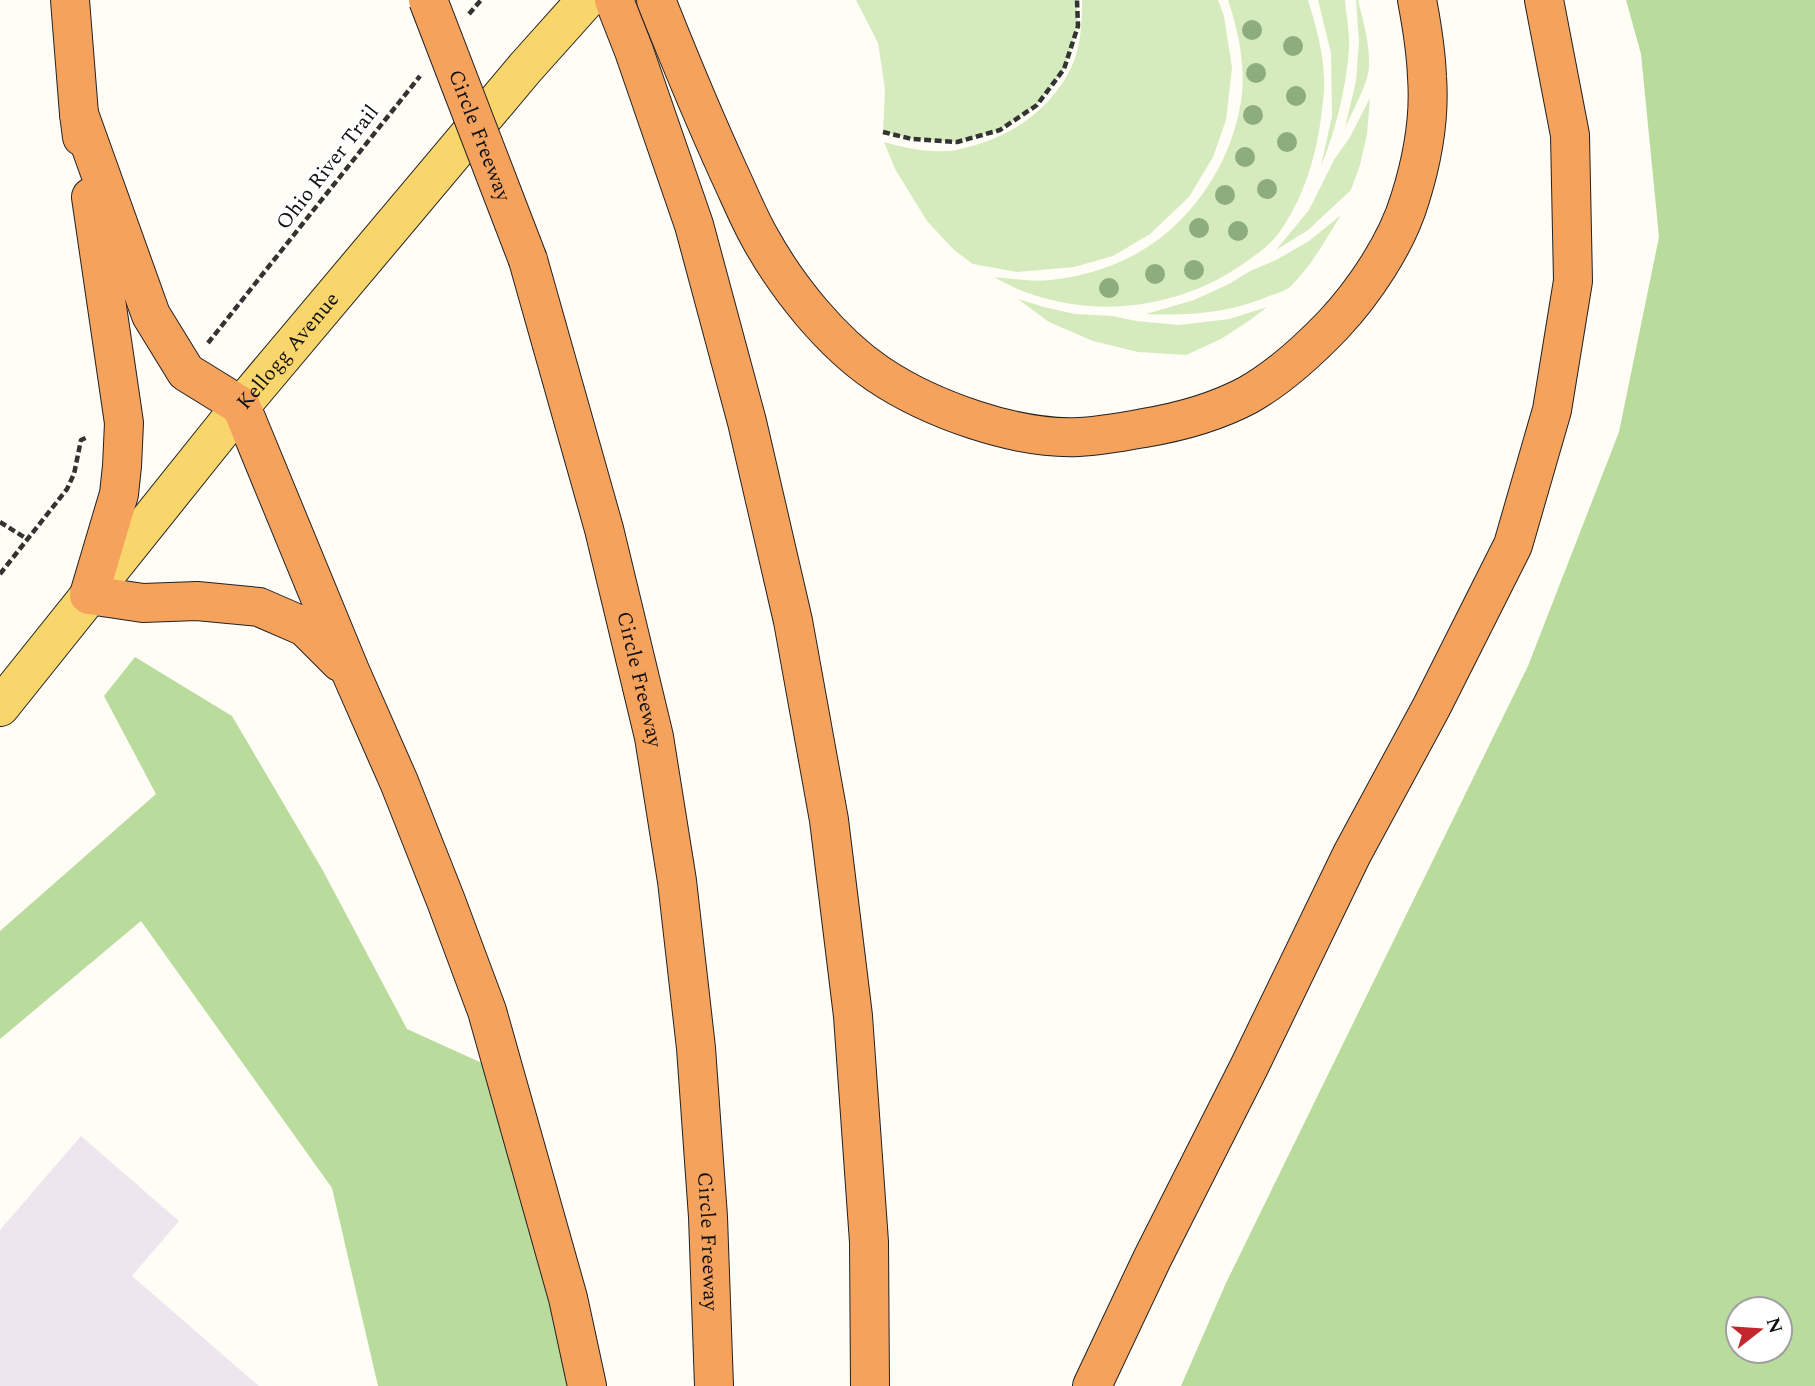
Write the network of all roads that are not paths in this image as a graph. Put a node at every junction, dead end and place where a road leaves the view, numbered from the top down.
1 (69, 0) edge
2 (429, 0) edge
3 (586, 0) edge
4 (614, 0) edge
5 (656, 0) edge
6 (1417, 0) edge
7 (1544, 0) edge
8 (79, 114) junction
9 (241, 407) junction
10 (89, 595) junction
11 (351, 673) junction
12 (0, 707) edge
13 (587, 1386) edge
14 (714, 1386) edge
15 (870, 1386) edge
16 (1092, 1386) edge

1 - 8 highway
2 - 14 highway, Circle Freeway, bridge
3 - 9 main road, Kellogg Avenue
4 - 15 highway
5 - 6 highway
7 - 16 highway
8 - 9 highway
8 - 10 highway
9 - 10 main road, Kellogg Avenue
9 - 11 highway
10 - 11 highway
10 - 12 main road, Kellogg Avenue
11 - 13 highway

